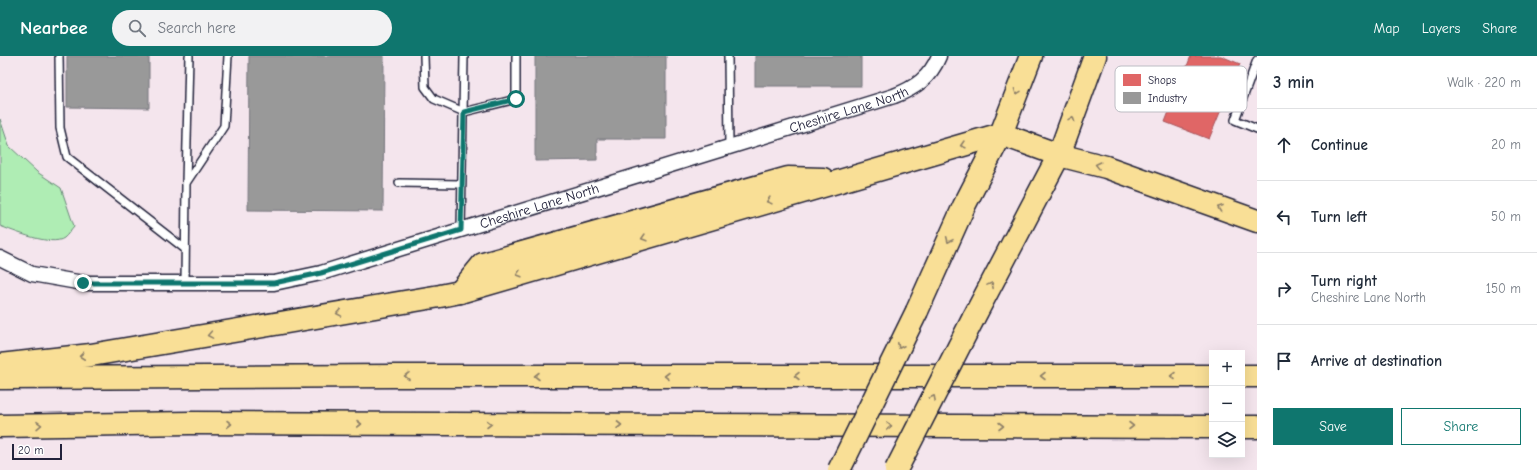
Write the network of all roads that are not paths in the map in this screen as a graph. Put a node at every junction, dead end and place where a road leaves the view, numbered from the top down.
1 (59, 56) edge
2 (189, 56) edge
3 (228, 56) edge
4 (424, 56) edge
5 (464, 56) edge
6 (516, 56) edge
7 (728, 56) edge
8 (939, 56) edge
9 (1031, 56) edge
10 (1095, 56) edge
11 (1257, 60) edge
12 (1247, 87) edge
13 (464, 112) junction
14 (1238, 112) edge
15 (1257, 129) edge
16 (1001, 134) junction
17 (729, 147) junction
18 (1059, 155) junction
19 (186, 183) junction
20 (399, 183) dead end
21 (461, 184) junction
22 (1257, 221) edge
23 (461, 230) junction
24 (185, 250) junction
25 (0, 258) edge
26 (185, 284) junction
27 (0, 365) edge
28 (1209, 376) edge
29 (1245, 376) edge
30 (1257, 376) edge
31 (0, 378) edge
32 (0, 426) edge
33 (1209, 427) edge
34 (1245, 427) edge
35 (1257, 427) edge
36 (839, 470) edge
37 (896, 470) edge

1 - 24 lane
2 - 19 lane
3 - 19 lane
4 - 13 lane
5 - 13 lane
6 - 13 lane
7 - 17 lane
8 - 17 street, Cheshire Lane North
9 -> 16 main road
18 -> 10 main road
11 - 12 lane
13 - 21 lane
14 - 15 lane
16 - 18 main road
16 -> 27 main road
16 -> 36 main road, bridge
17 - 23 street, Cheshire Lane North
22 -> 18 main road
37 -> 18 main road, bridge
19 - 24 lane
20 - 21 lane
21 - 23 lane
23 - 26 street, Cheshire Lane North
24 - 26 lane
25 - 26 street, Cheshire Lane North
28 -> 31 main road
29 - 30 main road
32 -> 33 main road
34 - 35 main road

